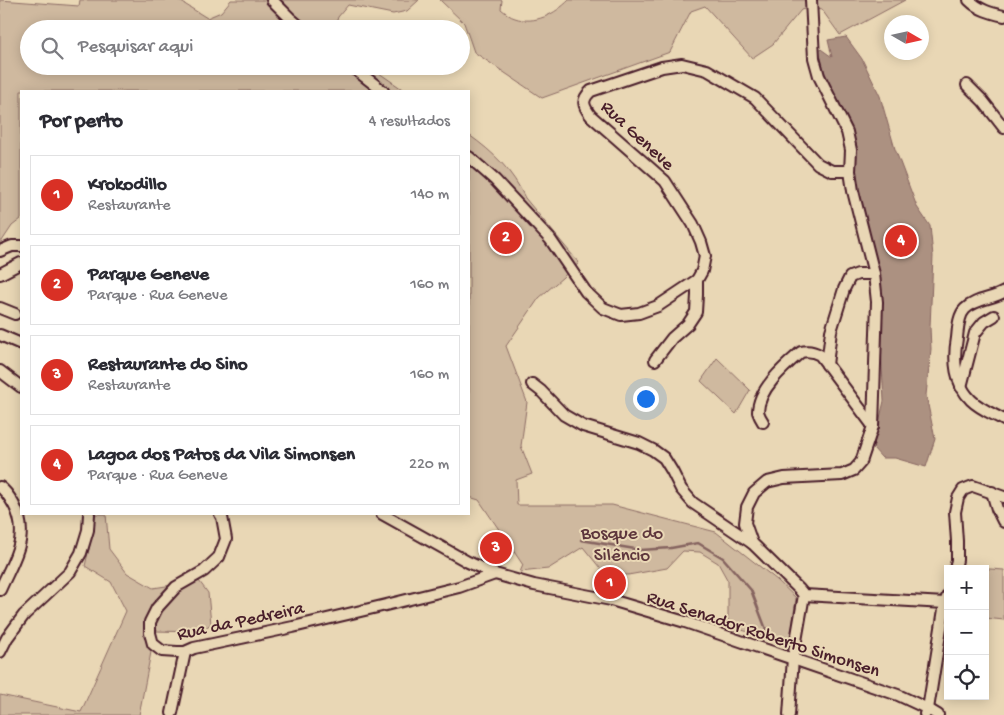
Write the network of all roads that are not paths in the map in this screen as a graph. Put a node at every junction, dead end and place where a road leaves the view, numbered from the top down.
1 (272, 0) edge
2 (811, 0) edge
3 (969, 0) edge
4 (1004, 16) edge
5 (292, 20) edge
6 (363, 75) edge
7 (967, 85) dead end
8 (383, 90) edge
9 (1004, 128) edge
10 (470, 158) edge
11 (850, 171) junction
12 (20, 246) edge
13 (0, 251) edge
14 (20, 264) edge
15 (0, 274) edge
16 (874, 274) junction
17 (697, 280) junction
18 (1004, 292) edge
19 (0, 308) edge
20 (15, 314) dead end
21 (994, 316) dead end
22 (0, 335) edge
23 (20, 344) edge
24 (656, 360) dead end
25 (827, 365) junction
26 (0, 371) edge
27 (532, 384) dead end
28 (20, 386) edge
29 (961, 387) junction
30 (1004, 420) edge
31 (763, 422) dead end
32 (873, 426) junction
33 (0, 487) edge
34 (992, 492) junction
35 (1004, 497) edge
36 (90, 515) edge
37 (221, 515) edge
38 (384, 515) edge
39 (1004, 522) edge
40 (752, 543) junction
41 (956, 565) edge
42 (495, 574) junction
43 (0, 590) edge
44 (804, 595) junction
45 (944, 599) edge
46 (944, 610) edge
47 (0, 652) edge
48 (185, 652) junction
49 (793, 658) junction
50 (926, 712) edge
51 (172, 713) dead end
52 (788, 715) edge
53 (938, 715) edge

1 - 5 street
2 - 11 street
3 - 4 street
6 - 8 street
7 - 9 street
10 - 17 street
11 - 16 street
11 - 17 street, Rua Geneve
12 - 13 street
14 - 15 street
16 - 25 street
16 - 32 street
17 - 24 street
18 - 29 street
19 - 20 street
21 - 29 street
22 - 23 street
25 - 31 street
25 - 32 street
26 - 28 street
27 - 40 street
29 - 30 street
32 - 40 street
33 - 43 street
34 - 35 street
34 - 39 street
34 - 41 street
36 - 47 street
37 - 48 street, Rua da Pedreira
38 - 42 street, Rua Senador Roberto Simonsen
40 - 44 street
42 - 48 street, Rua da Pedreira
42 - 49 street, Rua Senador Roberto Simonsen
44 - 45 street
44 - 49 street
46 - 50 street
48 - 51 street
49 - 50 street, Rua Senador Roberto Simonsen
49 - 52 street
50 - 53 street, Rua Senador Roberto Simonsen

